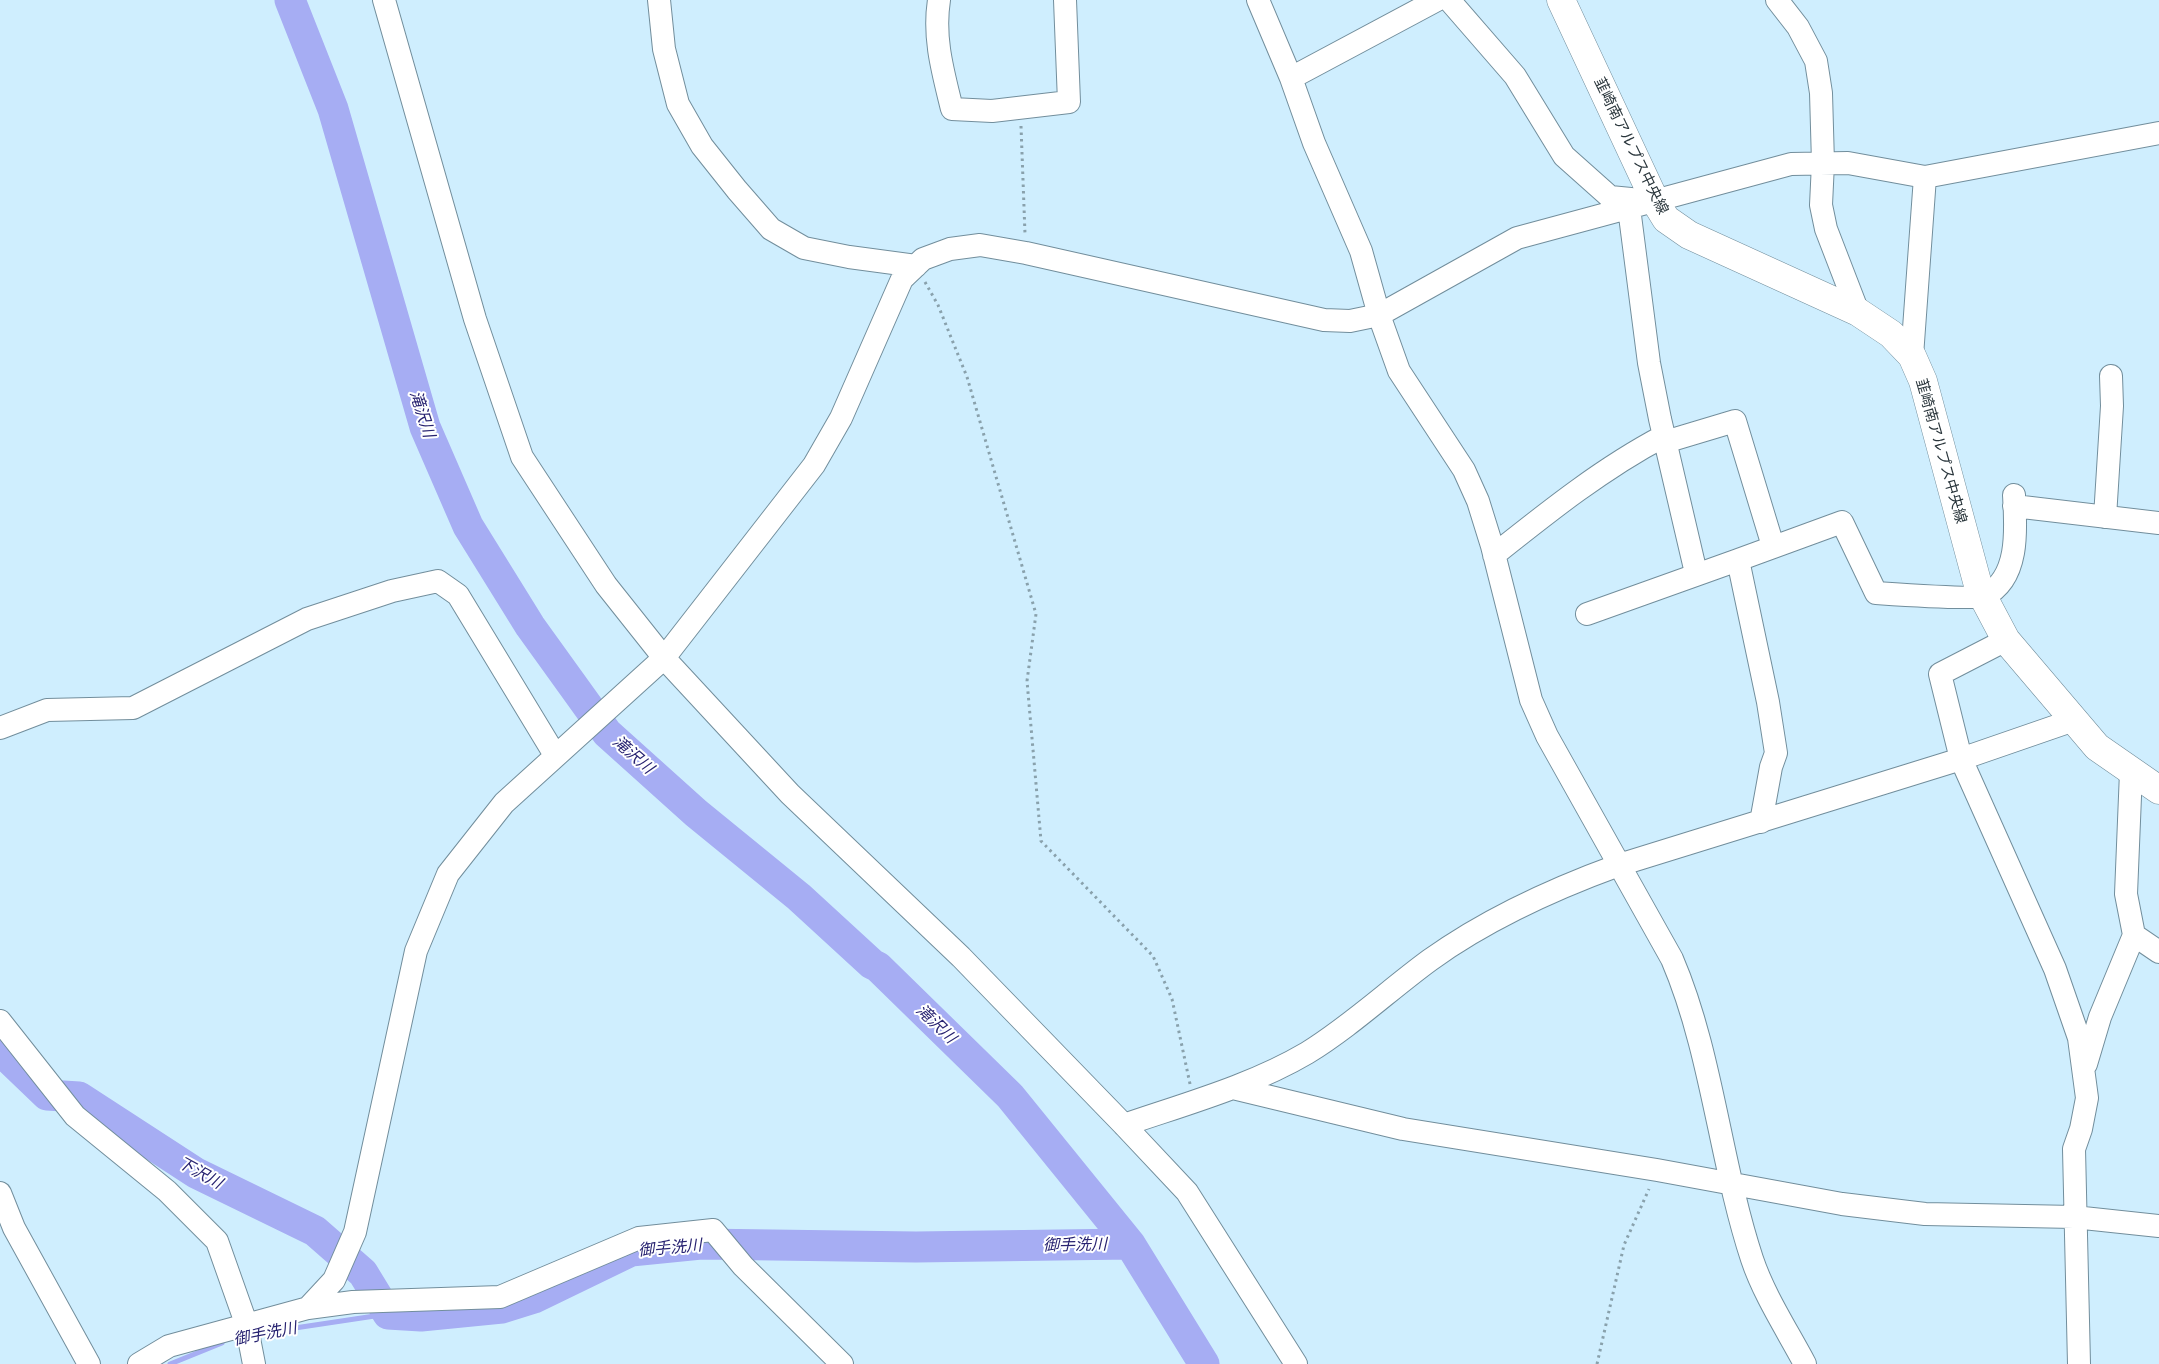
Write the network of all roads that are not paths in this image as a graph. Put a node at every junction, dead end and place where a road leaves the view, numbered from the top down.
1 (384, 0) edge
2 (659, 0) edge
3 (939, 0) edge
4 (1065, 0) edge
5 (1258, 0) edge
6 (1437, 0) edge
7 (1449, 0) edge
8 (1561, 0) edge
9 (1777, 0) edge
10 (1291, 78) junction
11 (2159, 133) edge
12 (1824, 163) junction
13 (1924, 177) junction
14 (1642, 205) junction
15 (916, 266) junction
16 (1858, 312) junction
17 (1379, 315) junction
18 (1912, 356) junction
19 (2111, 376) dead end
20 (1664, 439) junction
21 (2105, 516) junction
22 (2159, 523) edge
23 (1773, 546) junction
24 (1494, 555) junction
25 (1738, 560) junction
26 (1696, 573) junction
27 (1983, 597) junction
28 (1587, 614) dead end
29 (2006, 640) junction
30 (664, 658) junction
31 (2074, 720) junction
32 (0, 728) edge
33 (562, 749) junction
34 (1961, 759) junction
35 (2131, 772) junction
36 (2159, 790) edge
37 (1761, 822) junction
38 (1618, 865) junction
39 (2134, 935) junction
40 (2159, 952) edge
41 (0, 1021) edge
42 (2085, 1070) junction
43 (1233, 1088) junction
44 (1124, 1124) junction
45 (1732, 1184) junction
46 (0, 1193) edge
47 (2074, 1217) junction
48 (2159, 1226) edge
49 (308, 1308) junction
50 (246, 1324) junction
51 (252, 1359) edge
52 (89, 1364) edge
53 (139, 1364) edge
54 (842, 1364) edge
55 (1296, 1364) edge
56 (1805, 1364) edge
57 (2079, 1364) edge

1 - 30 street
2 - 15 street
3 - 4 street
5 - 10 street
6 - 10 street
7 - 14 street
8 - 14 main road, 韮崎南アルプス中央線
9 - 12 street
10 - 17 street
11 - 13 street
12 - 13 street
12 - 14 street
12 - 16 street
13 - 18 street
14 - 16 main road, 韮崎南アルプス中央線
14 - 17 street
14 - 20 street
15 - 17 street
15 - 30 street
16 - 18 main road, 韮崎南アルプス中央線
17 - 24 street
18 - 27 main road, 韮崎南アルプス中央線
19 - 21 street
20 - 23 street
20 - 24 street
20 - 26 street
21 - 22 street
21 - 27 street
23 - 25 street
23 - 27 street
24 - 38 street
25 - 26 street
25 - 37 street
26 - 28 street
27 - 29 main road, 韮崎南アルプス中央線
29 - 31 main road, 韮崎南アルプス中央線
29 - 34 street
30 - 33 street
30 - 44 street
31 - 34 street
31 - 35 main road, 韮崎南アルプス中央線
32 - 33 street
33 - 49 street
34 - 37 street
34 - 42 street
35 - 36 main road, 韮崎南アルプス中央線
35 - 39 street
37 - 38 street
38 - 43 street
38 - 45 street
39 - 40 street
39 - 42 street
41 - 50 street
42 - 47 street
43 - 44 street
43 - 45 street
44 - 55 street
45 - 47 street
45 - 56 street
46 - 52 street
47 - 48 street
47 - 57 street
49 - 50 street
49 - 54 street
50 - 51 street
50 - 53 street

